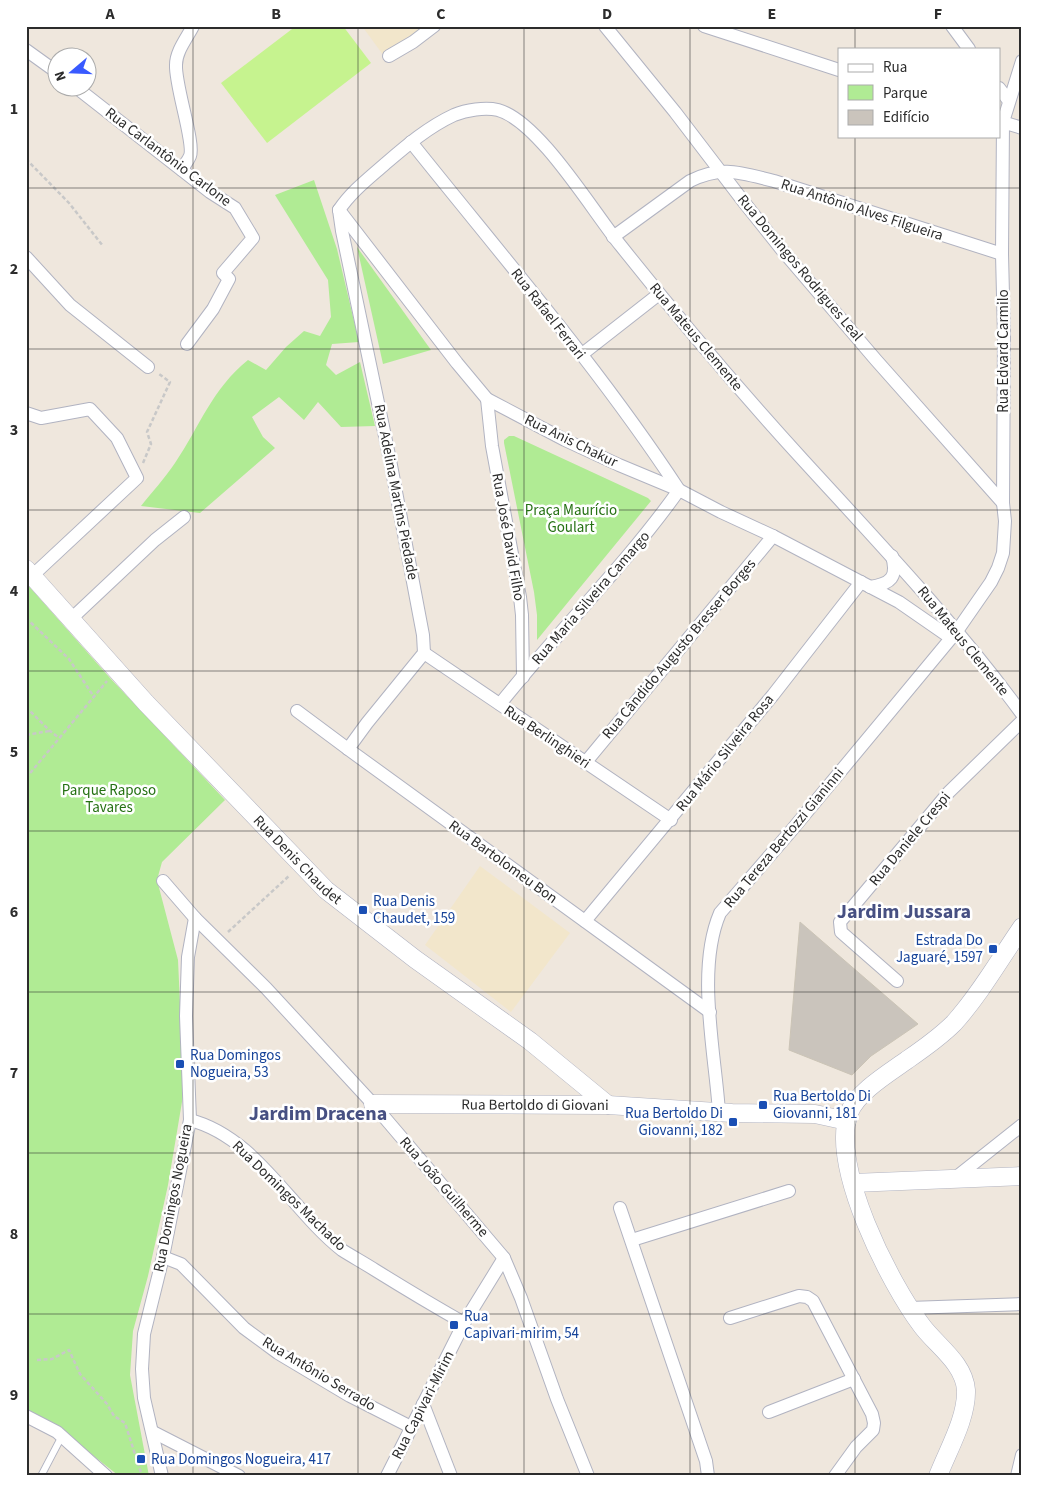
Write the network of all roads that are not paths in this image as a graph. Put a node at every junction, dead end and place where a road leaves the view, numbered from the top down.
1 (193, 26) edge
2 (434, 26) edge
3 (605, 26) edge
4 (704, 26) edge
5 (952, 26) edge
6 (968, 48) edge
7 (26, 50) edge
8 (389, 56) dead end
9 (1022, 61) edge
10 (48, 66) edge
11 (838, 70) edge
12 (1000, 89) edge
13 (90, 98) edge
14 (1009, 101) junction
15 (1001, 122) edge
16 (1022, 128) edge
17 (411, 142) junction
18 (182, 170) junction
19 (720, 171) junction
20 (339, 210) junction
21 (613, 236) junction
22 (1002, 254) junction
23 (26, 257) edge
24 (659, 294) junction
25 (187, 344) dead end
26 (581, 356) junction
27 (148, 367) road end
28 (487, 398) junction
29 (26, 413) edge
30 (679, 490) junction
31 (1003, 503) junction
32 (184, 517) dead end
33 (773, 536) junction
34 (892, 556) junction
35 (29, 572) edge
36 (866, 585) junction
37 (71, 620) junction
38 (954, 635) junction
39 (424, 653) junction
40 (523, 677) junction
41 (500, 704) junction
42 (297, 711) dead end
43 (1022, 714) edge
44 (1022, 722) edge
45 (348, 749) junction
46 (585, 763) junction
47 (670, 820) junction
48 (162, 880) dead end
49 (196, 918) junction
50 (585, 921) junction
51 (1022, 927) edge
52 (897, 980) dead end
53 (710, 1012) junction
54 (372, 1104) junction
55 (608, 1105) junction
56 (719, 1112) junction
57 (190, 1120) junction
58 (847, 1121) junction
59 (1022, 1124) edge
60 (1022, 1176) edge
61 (954, 1179) junction
62 (853, 1183) junction
63 (789, 1191) dead end
64 (620, 1208) dead end
65 (632, 1240) junction
66 (163, 1257) junction
67 (504, 1258) junction
68 (1022, 1304) edge
69 (910, 1308) junction
70 (730, 1318) dead end
71 (464, 1323) junction
72 (854, 1379) junction
73 (423, 1404) junction
74 (769, 1412) dead end
75 (26, 1416) edge
76 (411, 1428) junction
77 (153, 1432) junction
78 (62, 1436) junction
79 (1022, 1455) edge
80 (41, 1476) edge
81 (106, 1476) edge
82 (162, 1476) edge
83 (239, 1476) edge
84 (387, 1476) edge
85 (451, 1476) edge
86 (588, 1476) edge
87 (708, 1476) edge
88 (835, 1476) edge
89 (938, 1476) edge
90 (1017, 1476) edge

1 - 18 street
2 - 8 street
3 - 19 street, Rua Domingos Rodrigues Leal
4 - 11 street
5 - 6 street
7 - 10 street
9 - 14 street, Rua Edvard Carmilo
12 - 14 street
13 - 18 street, Rua Carlantônio Carlone
14 - 15 street, Rua Edvard Carmilo
15 - 16 street
15 - 22 street, Rua Edvard Carmilo
17 - 20 street, Rua Mateus Clemente
17 - 21 street, Rua Mateus Clemente
17 - 26 street, Rua Rafael Ferrari
18 - 25 street, Rua Carlantônio Carlone
19 - 21 street
19 - 22 street, Rua Antônio Alves Filgueira
19 - 31 street, Rua Domingos Rodrigues Leal
20 - 28 street, Rua Anis Chakur
20 - 39 street, Rua Adelina Martins Piedade
21 - 24 street, Rua Mateus Clemente
22 - 31 street, Rua Edvard Carmilo
23 - 27 street
24 - 26 street
24 - 34 street, Rua Mateus Clemente
26 - 30 street, Rua Rafael Ferrari
28 - 30 street, Rua Anis Chakur
28 - 40 street, Rua José David Filho
29 - 35 street
30 - 33 street, Rua Anis Chakur
30 - 40 street, Rua Maria Silveira Camargo
31 - 38 street, Rua Edvard Carmilo
32 - 37 street
33 - 36 street, Rua Anis Chakur
33 - 46 street, Rua Cândido Augusto Bresser Borges
34 - 36 street
34 - 38 street, Rua Mateus Clemente
35 - 37 street, Rua Denis Chaudet
36 - 38 street, Rua Anis Chakur
36 - 47 street, Rua Mário Silveira Rosa
37 - 55 street, Rua Denis Chaudet
38 - 43 street, Rua Mateus Clemente
38 - 53 street, Rua Tereza Bertozzi Gianinni
39 - 41 street, Rua Berlinghieri
39 - 45 street
40 - 41 street, Rua Maria Silveira Camargo
41 - 46 street, Rua Berlinghieri
42 - 45 street, Rua Bartolomeu Bon
44 - 52 street, Rua Daniele Crespi
45 - 50 street, Rua Bartolomeu Bon
46 - 47 street, Rua Berlinghieri
47 - 50 street, Rua Mário Silveira Rosa
48 - 49 street, Rua João Guilherme
49 - 54 street, Rua João Guilherme
49 - 57 street, Rua Domingos Nogueira
50 - 53 street, Rua Bartolomeu Bon
51 - 58 street
53 - 56 street, Rua Tereza Bertozzi Gianinni
54 - 55 street, Rua Bertoldo di Giovani
54 - 67 street, Rua João Guilherme
55 - 56 street, Rua Bertoldo di Giovani
56 - 58 street, Rua Bertoldo di Giovani
57 - 66 street, Rua Domingos Nogueira
57 - 71 street, Rua Domingos Machado
58 - 62 street
59 - 61 street
60 - 61 street
61 - 62 street
62 - 69 street
63 - 65 street
64 - 65 street
65 - 87 street
66 - 76 street, Rua Antônio Serrado
66 - 77 street, Rua Domingos Nogueira
67 - 71 street, Rua Capivari-Mirim
67 - 86 street, Rua João Guilherme
68 - 69 street
69 - 89 street
70 - 72 street
71 - 73 street, Rua Capivari-Mirim
72 - 74 street
72 - 88 street
73 - 76 street, Rua Capivari-Mirim
73 - 85 street
75 - 78 street
76 - 84 street, Rua Capivari-Mirim
77 - 82 street, Rua Domingos Nogueira
77 - 83 street
78 - 80 lane
78 - 81 street
79 - 90 street

